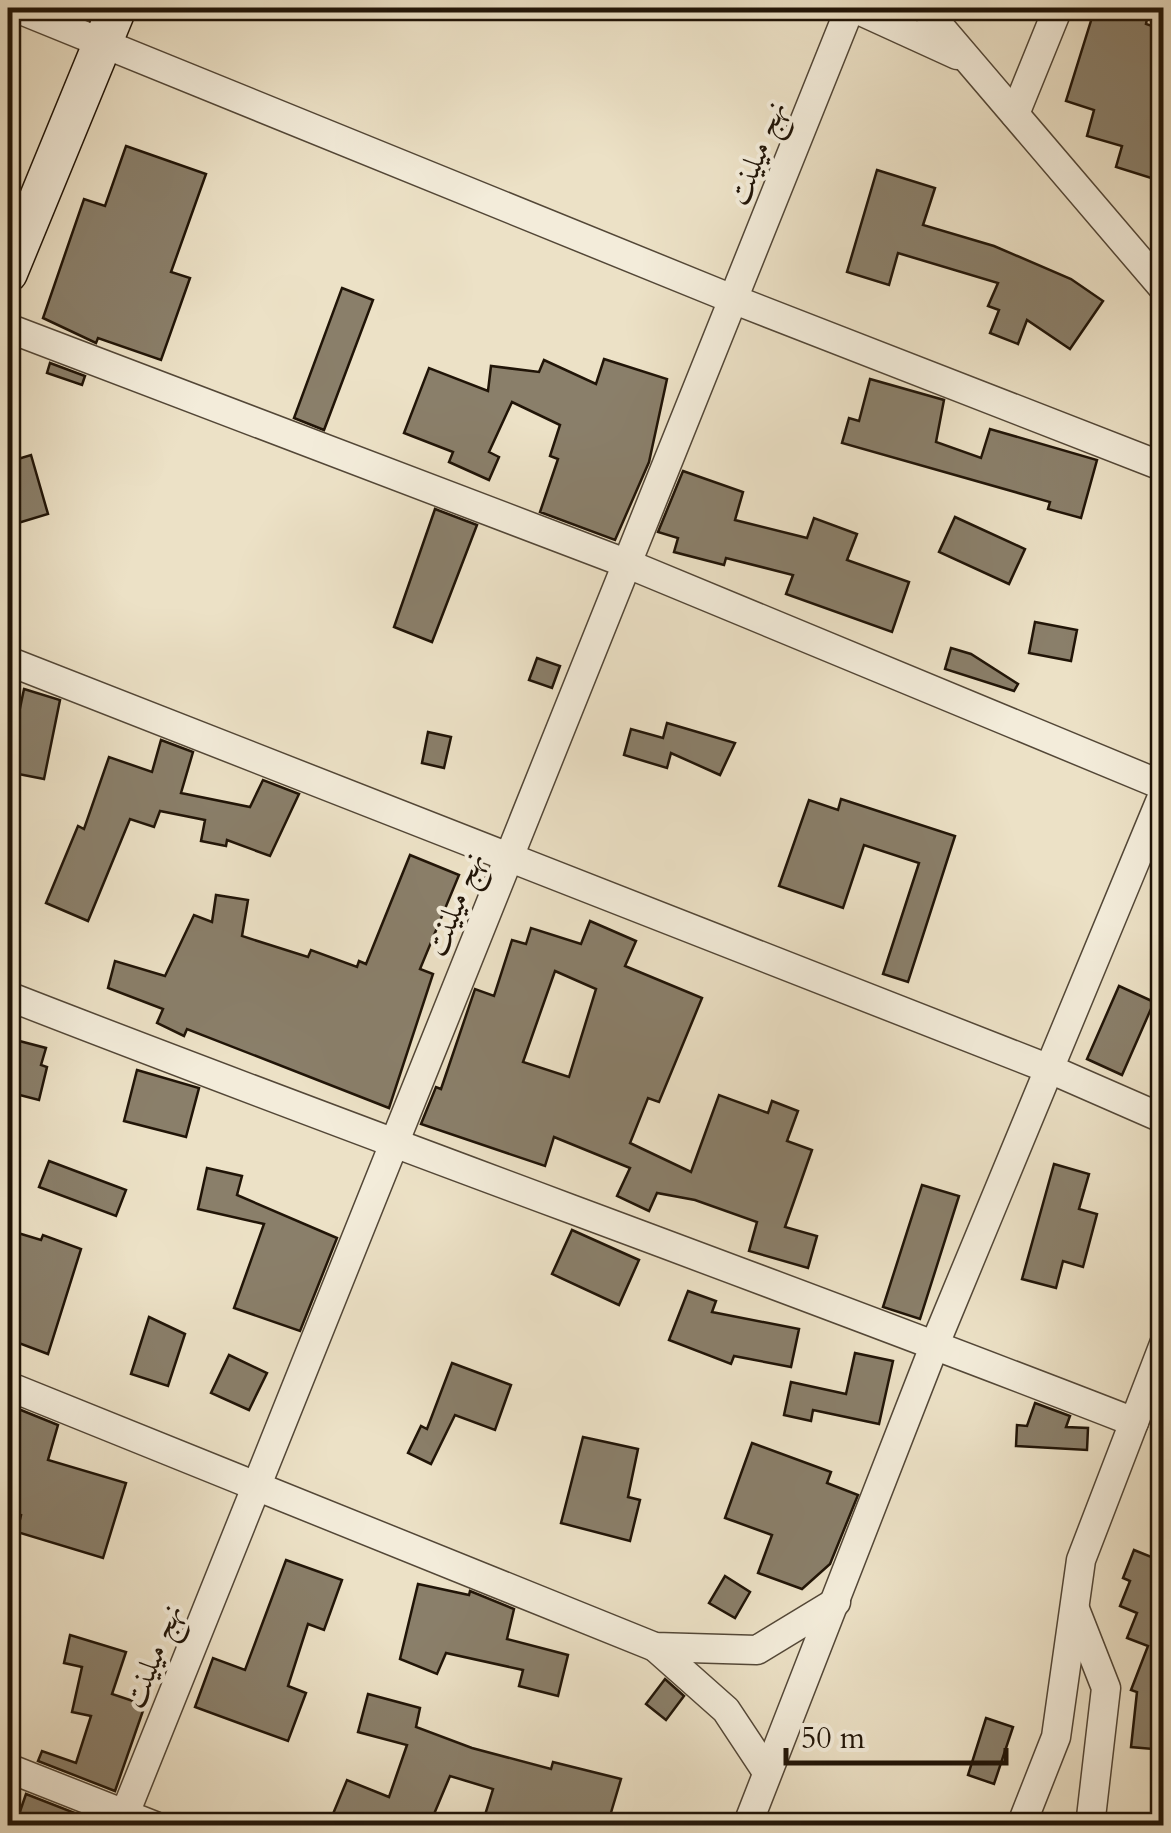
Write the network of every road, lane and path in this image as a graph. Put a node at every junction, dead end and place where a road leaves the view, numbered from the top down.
1 (16, 8) edge
2 (118, 8) edge
3 (852, 8) edge
4 (924, 8) edge
5 (1058, 8) edge
6 (104, 43) junction
7 (968, 60) junction
8 (1015, 114) junction
9 (8, 273) edge
10 (1164, 289) edge
11 (734, 300) junction
12 (8, 328) edge
13 (1164, 467) edge
14 (628, 564) junction
15 (8, 660) edge
16 (1164, 789) edge
17 (510, 857) junction
18 (8, 996) edge
19 (1052, 1070) junction
20 (1164, 1119) edge
21 (392, 1146) junction
22 (935, 1344) junction
23 (1164, 1344) edge
24 (8, 1386) edge
25 (1134, 1422) junction
26 (256, 1486) junction
27 (836, 1602) junction
28 (1074, 1608) junction
29 (655, 1647) junction
30 (8, 1768) edge
31 (768, 1772) junction
32 (123, 1820) edge
33 (156, 1826) edge
34 (747, 1826) edge
35 (1021, 1826) edge
36 (1090, 1826) edge

1 - 6 street
2 - 6 main road
3 - 7 street
3 - 11 street, نهج ميلينت
4 - 7 street
5 - 8 street
6 - 9 main road
6 - 11 street
7 - 8 street
8 - 10 street
11 - 13 street
11 - 14 street, نهج ميلينت
12 - 14 street
14 - 16 street
14 - 17 street, نهج ميلينت
15 - 17 street
16 - 19 street
17 - 19 street
17 - 21 street, نهج ميلينت
18 - 21 street
19 - 20 street
19 - 22 street
21 - 22 street
21 - 26 street, نهج ميلينت
22 - 25 street
22 - 27 street
23 - 25 street
24 - 26 street
25 - 28 street
26 - 29 street
26 - 32 street, نهج ميلينت
27 - 29 street
27 - 31 street
28 - 35 street
28 - 36 street
29 - 31 street
30 - 32 street
31 - 34 street
32 - 33 street

